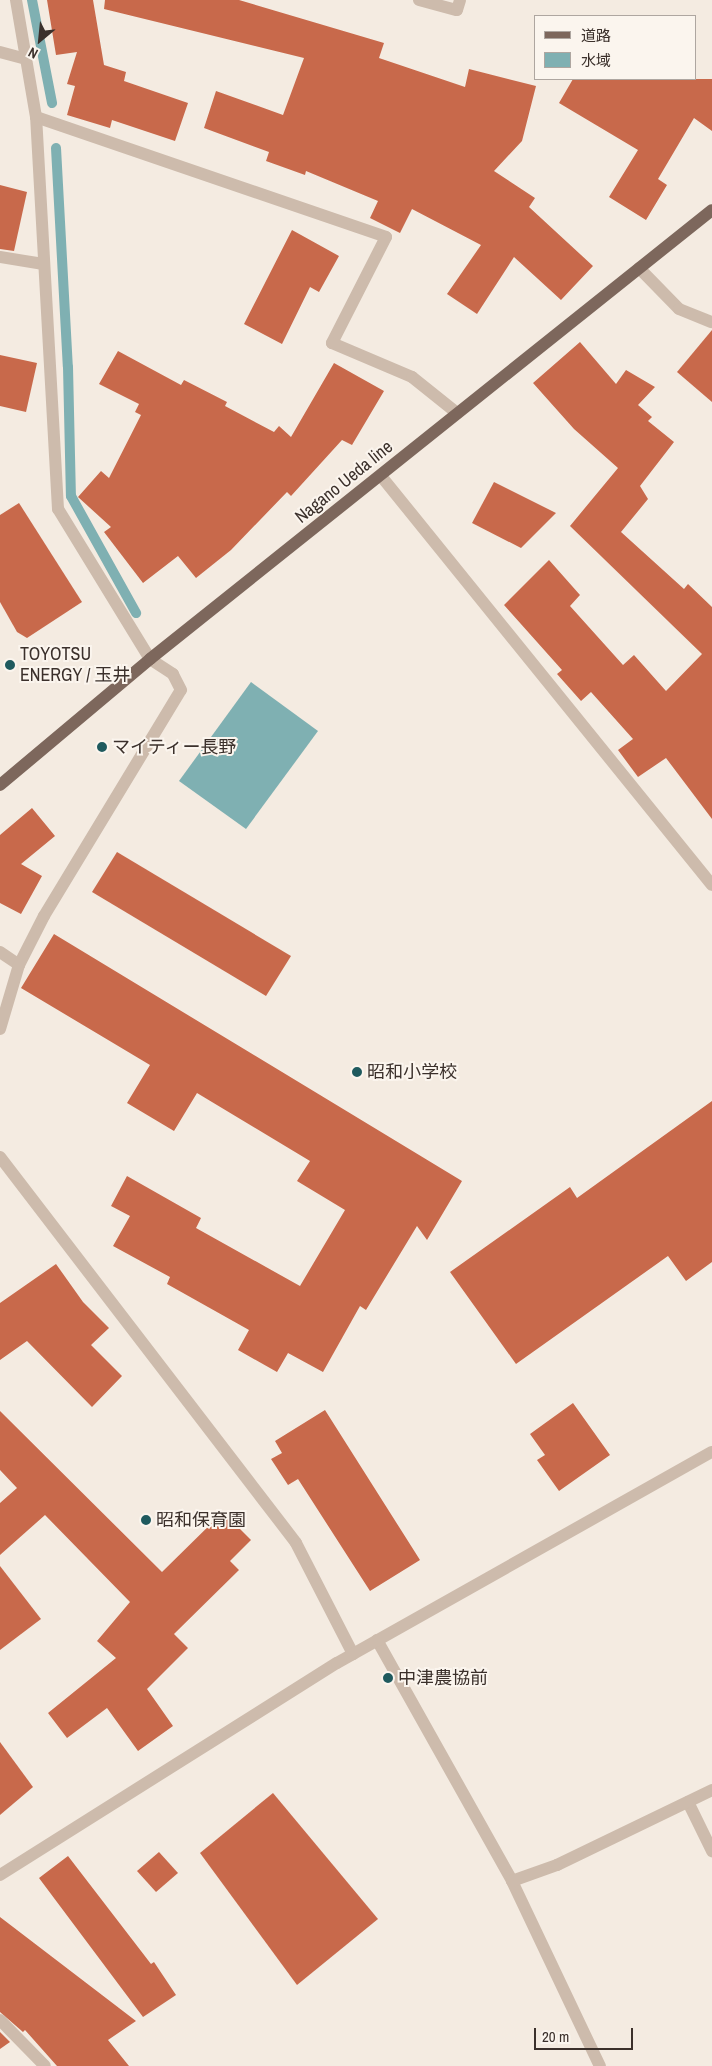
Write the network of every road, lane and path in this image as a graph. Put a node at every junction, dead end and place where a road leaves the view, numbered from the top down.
1 (16, 0) edge
2 (419, 0) edge
3 (460, 0) edge
4 (0, 52) edge
5 (26, 59) junction
6 (36, 117) junction
7 (712, 210) edge
8 (0, 257) edge
9 (44, 264) junction
10 (639, 268) junction
11 (712, 322) edge
12 (456, 413) junction
13 (381, 476) junction
14 (150, 659) junction
15 (0, 785) edge
16 (712, 885) edge
17 (0, 952) edge
18 (18, 965) junction
19 (0, 1029) edge
20 (0, 1157) edge
21 (712, 1452) edge
22 (377, 1640) junction
23 (353, 1654) junction
24 (712, 1790) edge
25 (688, 1802) junction
26 (712, 1851) edge
27 (0, 1875) edge
28 (512, 1881) junction
29 (0, 2020) edge
30 (45, 2066) edge
31 (600, 2066) edge

1 - 5 street
2 - 3 street
4 - 5 street
5 - 6 street
6 - 9 street
6 - 12 street
7 - 10 main road, Nagano Ueda line
8 - 9 street
9 - 14 street
10 - 11 street
10 - 12 main road, Nagano Ueda line
12 - 13 main road, Nagano Ueda line
13 - 14 main road, Nagano Ueda line
13 - 16 street
14 - 15 main road, Nagano Ueda line
14 - 18 street
17 - 18 street
18 - 19 street
20 - 23 street
21 - 22 street
22 - 23 street
22 - 28 street
23 - 27 street
24 - 25 street
25 - 26 street
25 - 28 street
28 - 31 street
29 - 30 street

